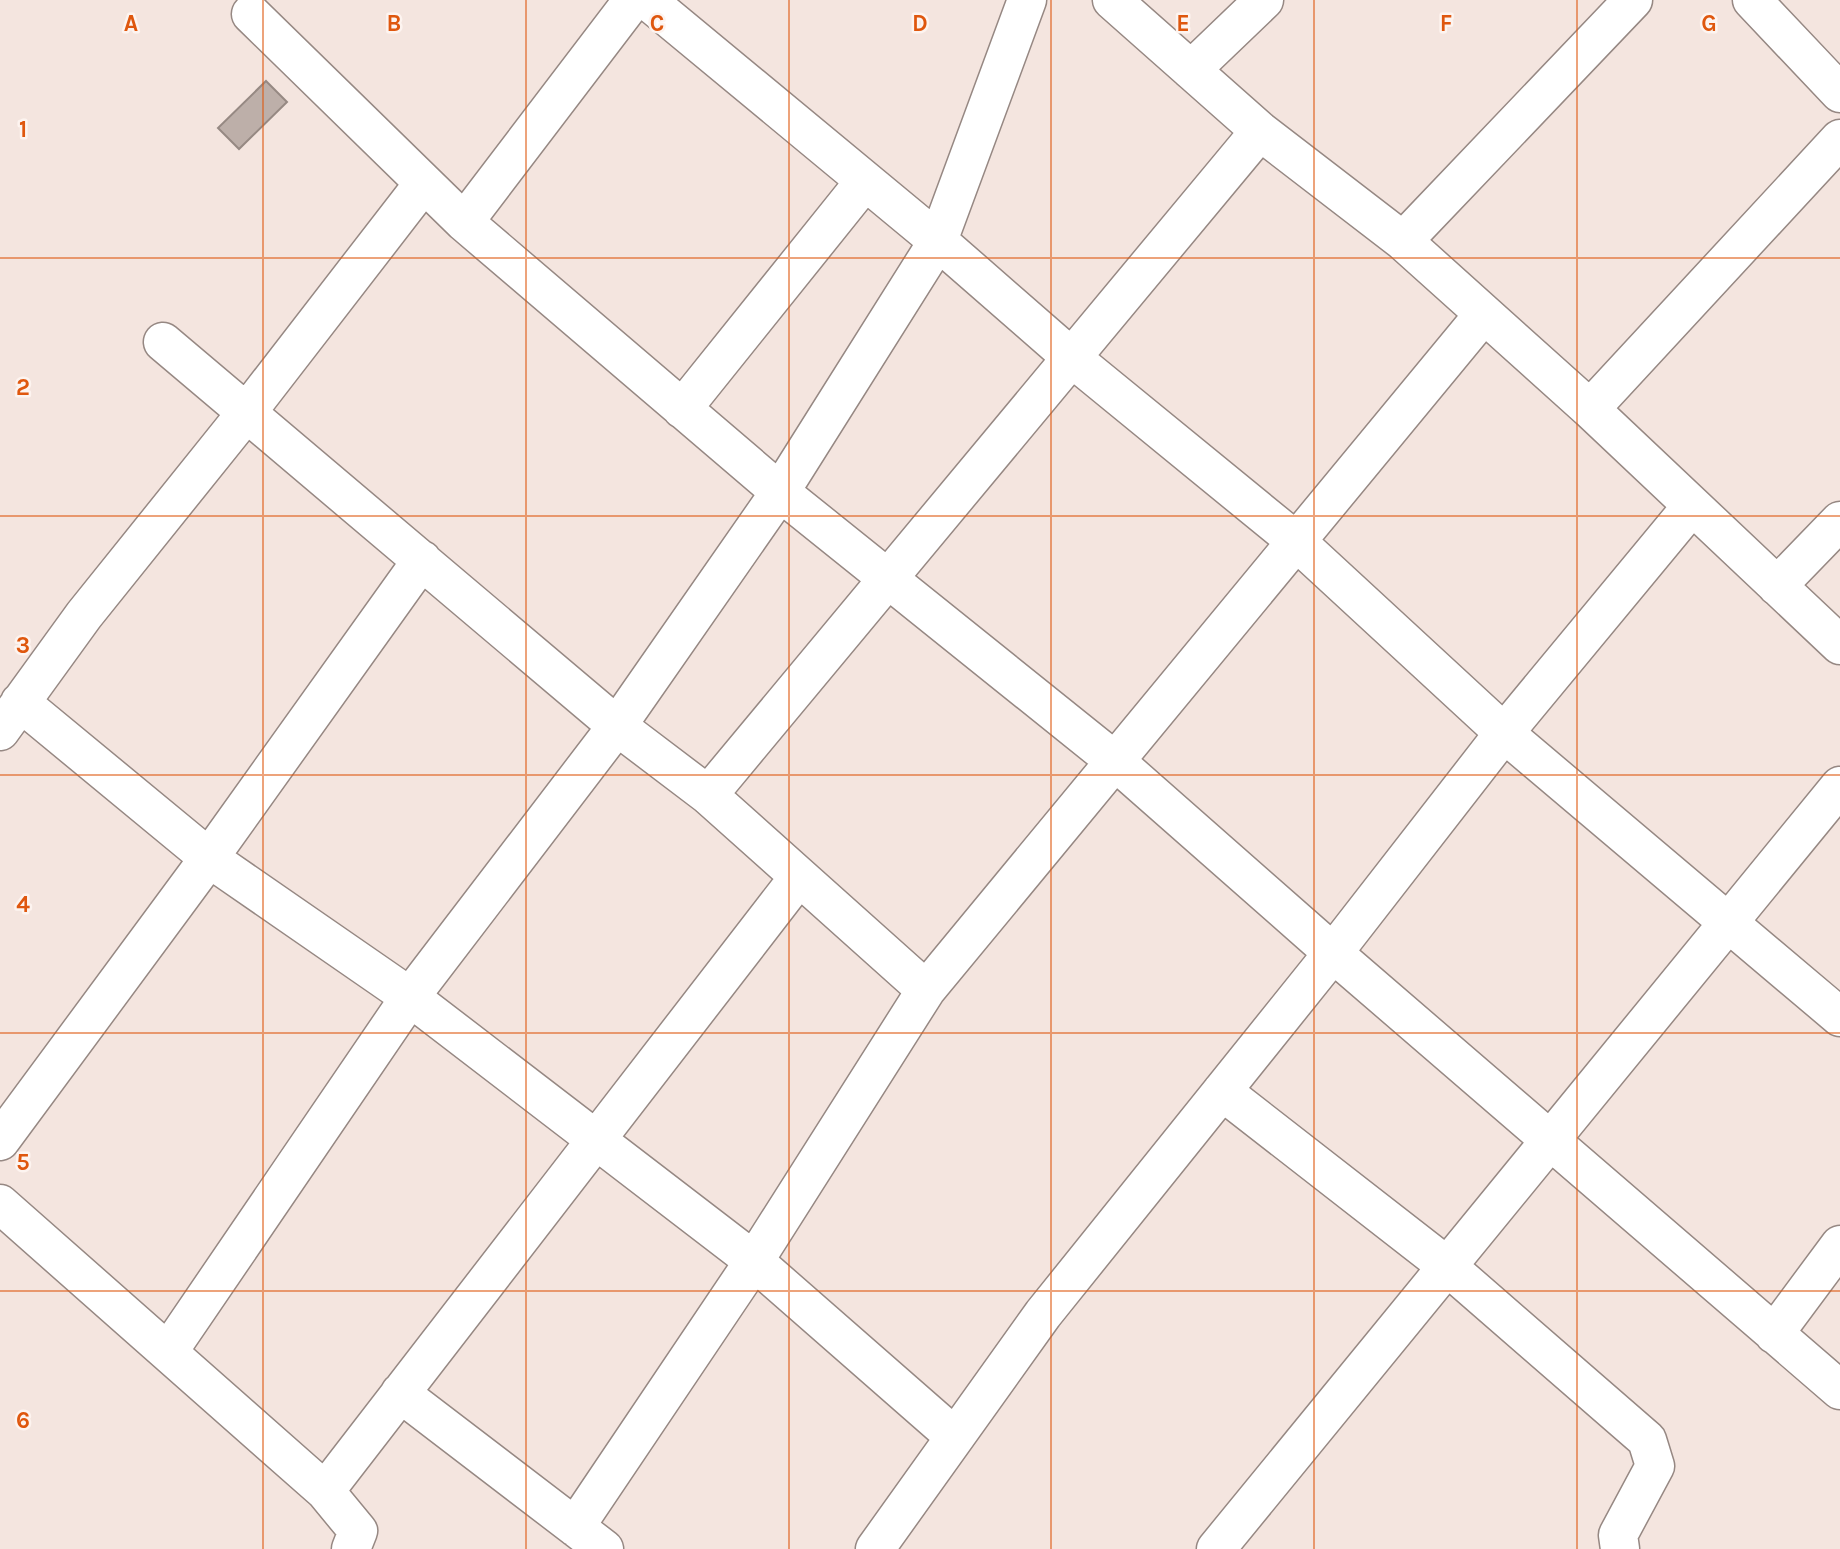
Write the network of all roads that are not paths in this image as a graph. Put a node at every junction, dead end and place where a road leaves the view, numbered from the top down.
1 (633, 0) edge
2 (647, 0) edge
3 (1027, 0) edge
4 (1112, 0) edge
5 (1264, 0) edge
6 (1633, 0) edge
7 (1752, 0) edge
8 (251, 14) dead end
9 (1191, 70) junction
10 (1840, 93) edge
11 (1260, 131) junction
12 (1840, 139) edge
13 (865, 181) junction
14 (424, 183) junction
15 (464, 222) junction
16 (938, 241) junction
17 (1403, 241) junction
18 (1485, 314) junction
19 (163, 342) dead end
20 (1072, 358) junction
21 (682, 408) junction
22 (1590, 409) junction
23 (247, 412) junction
24 (780, 492) junction
25 (1692, 506) junction
26 (1840, 521) edge
27 (1297, 542) junction
28 (422, 560) junction
29 (886, 579) junction
30 (1777, 586) junction
31 (1840, 645) edge
32 (10, 716) edge
33 (617, 726) junction
34 (1504, 733) junction
35 (1115, 761) junction
36 (1840, 786) edge
37 (708, 796) junction
38 (209, 858) junction
39 (799, 877) junction
40 (1729, 923) junction
41 (1333, 953) junction
42 (926, 990) junction
43 (410, 997) junction
44 (1840, 1017) edge
45 (1222, 1091) junction
46 (595, 1140) junction
47 (0, 1141) edge
48 (1551, 1141) junction
49 (0, 1205) edge
50 (1840, 1245) edge
51 (754, 1261) junction
52 (1448, 1267) junction
53 (1774, 1334) junction
54 (168, 1352) junction
55 (1840, 1390) edge
56 (400, 1393) junction
57 (955, 1437) junction
58 (325, 1491) junction
59 (589, 1538) edge
60 (1227, 1544) edge
61 (351, 1549) edge
62 (875, 1549) edge
63 (1620, 1549) edge

1 - 15 street
2 - 13 street
3 - 16 street
4 - 9 street
5 - 9 street
6 - 17 street
7 - 10 street
8 - 14 street
9 - 11 street
11 - 17 street
11 - 20 street
12 - 22 street
13 - 16 street
13 - 21 street
14 - 15 street
14 - 23 street
15 - 21 street
16 - 20 street
16 - 24 street
17 - 18 street
18 - 22 street
18 - 27 street
19 - 23 street
20 - 27 street
20 - 29 street
21 - 24 street
22 - 25 street
23 - 28 street
23 - 32 street
24 - 29 street
24 - 33 street
25 - 30 street
25 - 34 street
26 - 30 street
27 - 34 street
27 - 35 street
28 - 33 street
28 - 38 street
29 - 35 street
29 - 37 street
30 - 31 street
32 - 38 street
33 - 37 street
33 - 43 street
34 - 40 street
34 - 41 street
35 - 41 street
35 - 42 street
36 - 40 street
37 - 39 street
38 - 43 street
38 - 47 street
39 - 42 street
39 - 46 street
40 - 44 street
40 - 48 street
41 - 45 street
41 - 48 street
42 - 51 street
43 - 46 street
43 - 54 street
45 - 52 street
45 - 57 street
46 - 51 street
46 - 56 street
48 - 52 street
48 - 53 street
49 - 54 street
50 - 53 street
51 - 57 street
51 - 59 street
52 - 60 street
52 - 63 street
53 - 55 street
54 - 58 street
56 - 58 street
56 - 59 street
57 - 62 street
58 - 61 street

